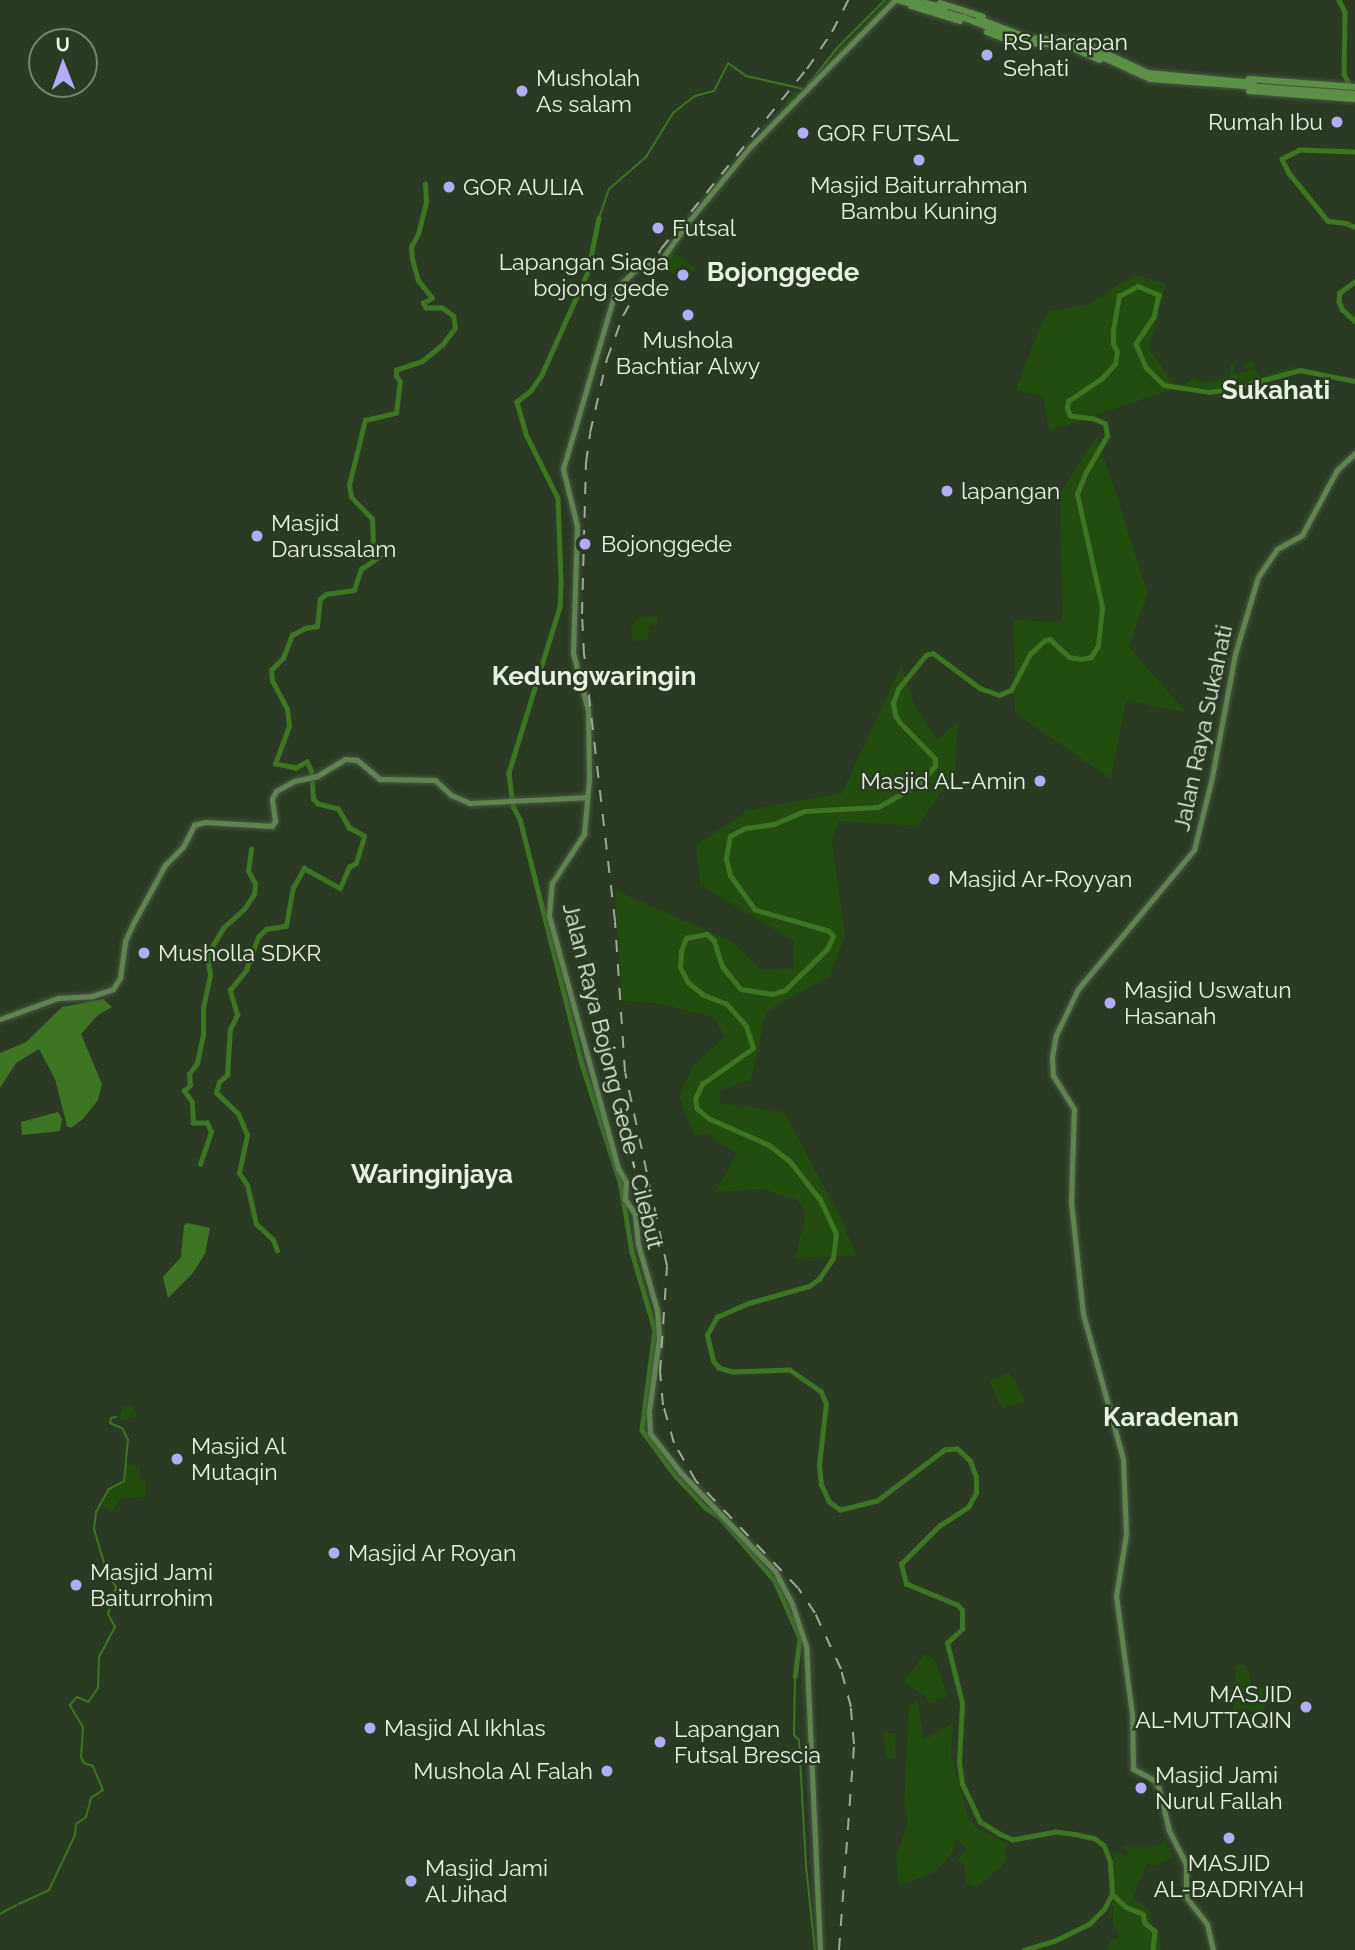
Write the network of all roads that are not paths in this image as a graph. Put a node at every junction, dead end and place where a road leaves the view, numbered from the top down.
1 (897, 0) edge
2 (925, 0) edge
3 (910, 1) edge
4 (956, 13) junction
5 (1019, 37) junction
6 (1057, 47) junction
7 (1125, 65) junction
8 (1210, 82) junction
9 (1338, 91) junction
10 (1355, 93) edge
11 (1355, 453) edge
12 (587, 797) junction
13 (0, 1019) edge
14 (820, 1950) edge
15 (1213, 1950) edge

1 - 3 main road
1 - 12 main road, Jalan Raya Bojong Gede - Cilebut
2 - 4 main road
3 - 4 main road
4 - 5 main road
4 - 6 main road
4 - 7 main road
5 - 6 main road
5 - 7 main road
6 - 7 main road
7 - 8 main road
7 - 8 main road
7 - 8 main road
8 - 9 main road
8 - 9 main road
9 - 10 main road
11 - 15 main road, Jalan Raya Sukahati
12 - 13 main road
12 - 14 main road, Jalan Raya Bojong Gede - Cilebut

